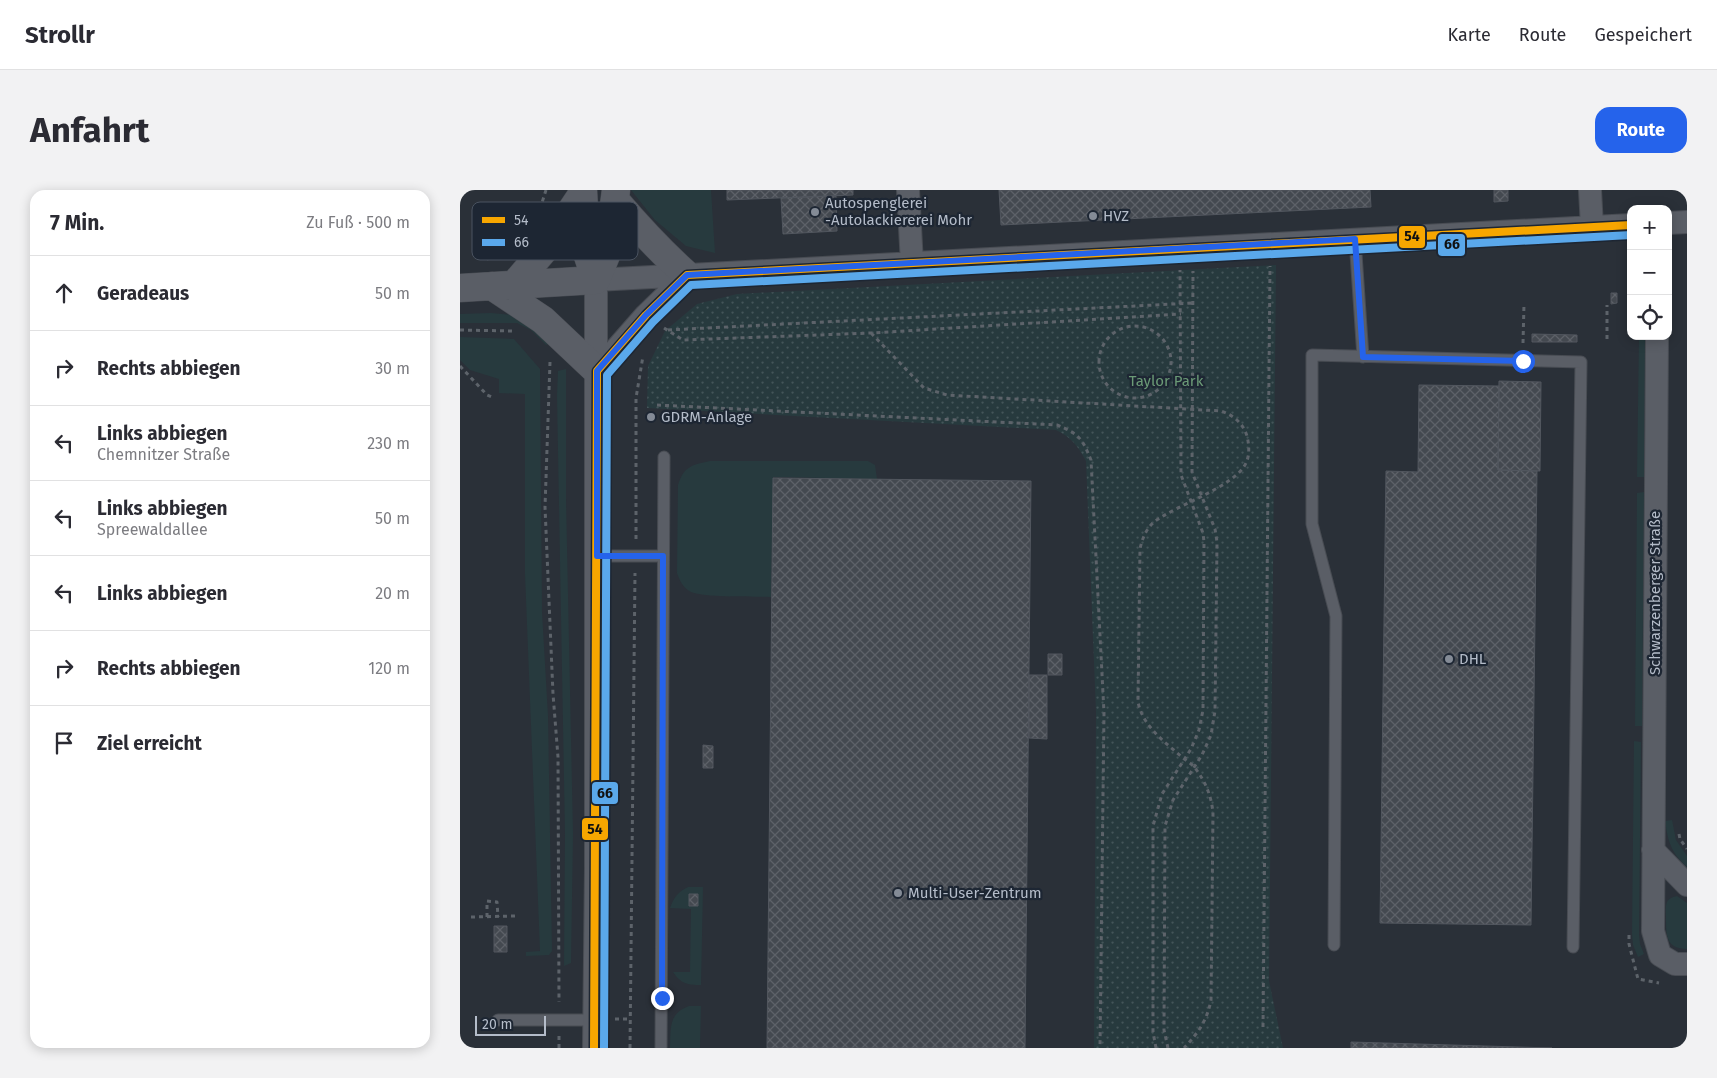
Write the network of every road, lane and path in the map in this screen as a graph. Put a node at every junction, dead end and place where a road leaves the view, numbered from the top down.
1 (546, 190) edge
2 (908, 190) edge
3 (1590, 190) edge
4 (542, 202) edge
5 (1687, 222) edge
6 (638, 223) edge
7 (1672, 223) edge
8 (1627, 225) edge
9 (1592, 227) junction
10 (1355, 239) junction
11 (1270, 243) junction
12 (1186, 248) junction
13 (478, 260) dead end
14 (486, 260) edge
15 (531, 260) edge
16 (589, 260) edge
17 (604, 260) edge
18 (912, 264) junction
19 (687, 275) junction
20 (596, 280) junction
21 (503, 286) junction
22 (460, 288) edge
23 (1181, 303) junction
24 (1192, 303) junction
25 (1607, 306) dead end
26 (1181, 314) junction
27 (1133, 317) junction
28 (1134, 326) junction
29 (460, 330) edge
30 (871, 333) junction
31 (520, 334) dead end
32 (1607, 339) dead end
33 (1657, 340) edge
34 (646, 349) dead end
35 (1363, 357) junction
36 (550, 361) dead end
37 (1172, 362) junction
38 (1181, 362) junction
39 (460, 366) edge
40 (597, 371) junction
41 (494, 398) dead end
42 (1133, 398) junction
43 (657, 405) dead end
44 (1134, 406) junction
45 (1180, 408) junction
46 (1192, 408) junction
47 (664, 457) dead end
48 (1201, 496) junction
49 (1190, 501) junction
50 (597, 556) junction
51 (635, 556) junction
52 (663, 556) junction
53 (1184, 759) junction
54 (1194, 768) junction
55 (1654, 850) junction
56 (1687, 885) edge
57 (514, 916) dead end
58 (471, 917) dead end
59 (487, 917) junction
60 (498, 917) junction
61 (1334, 945) dead end
62 (1573, 947) dead end
63 (1687, 964) edge
64 (498, 1020) dead end
65 (559, 1020) junction
66 (595, 1020) junction
67 (1263, 1027) dead end
68 (559, 1048) edge
69 (594, 1048) edge
70 (630, 1048) edge
71 (661, 1048) edge
72 (1100, 1048) edge
73 (1156, 1048) edge
74 (1168, 1048) edge
75 (1184, 1048) edge

1 - 4 path
2 - 18 street
3 - 9 street
5 - 7 street
6 - 19 street
8 - 9 street
9 - 10 street
10 - 11 street
10 - 35 lane
11 - 12 street
11 - 67 path
12 - 18 street
12 - 23 path
12 - 24 path
13 - 14 path
15 - 21 street
16 - 20 street
17 - 20 street
18 - 19 street
19 - 20 street
19 - 40 street
20 - 21 street
20 - 40 street
21 - 22 street
21 - 40 street
23 - 24 path
23 - 26 path
23 - 30 path
24 - 46 path
25 - 32 path
26 - 27 path
26 - 38 path
27 - 28 path
27 - 30 path
28 - 37 path
28 - 42 path
29 - 31 path
30 - 44 path
33 - 55 street, Schwarzenberger Straße
34 - 51 path
35 - 61 lane
35 - 62 lane
36 - 65 path
37 - 38 path
37 - 42 path
38 - 45 path
39 - 41 path
40 - 50 street
42 - 44 path
43 - 72 path
44 - 45 path
45 - 46 path
45 - 49 path
46 - 48 path
46 - 48 path
47 - 52 lane
48 - 49 path
48 - 54 path
49 - 53 path
49 - 53 path
50 - 51 lane
50 - 66 street
51 - 52 lane
51 - 70 path
52 - 71 lane
53 - 54 path
53 - 73 path
54 - 74 path
54 - 75 path
55 - 56 street
55 - 63 street, Schwarzenberger Straße
57 - 60 path
58 - 59 path
59 - 60 path
59 - 60 path
64 - 65 lane
65 - 66 lane
65 - 68 path
66 - 69 street

